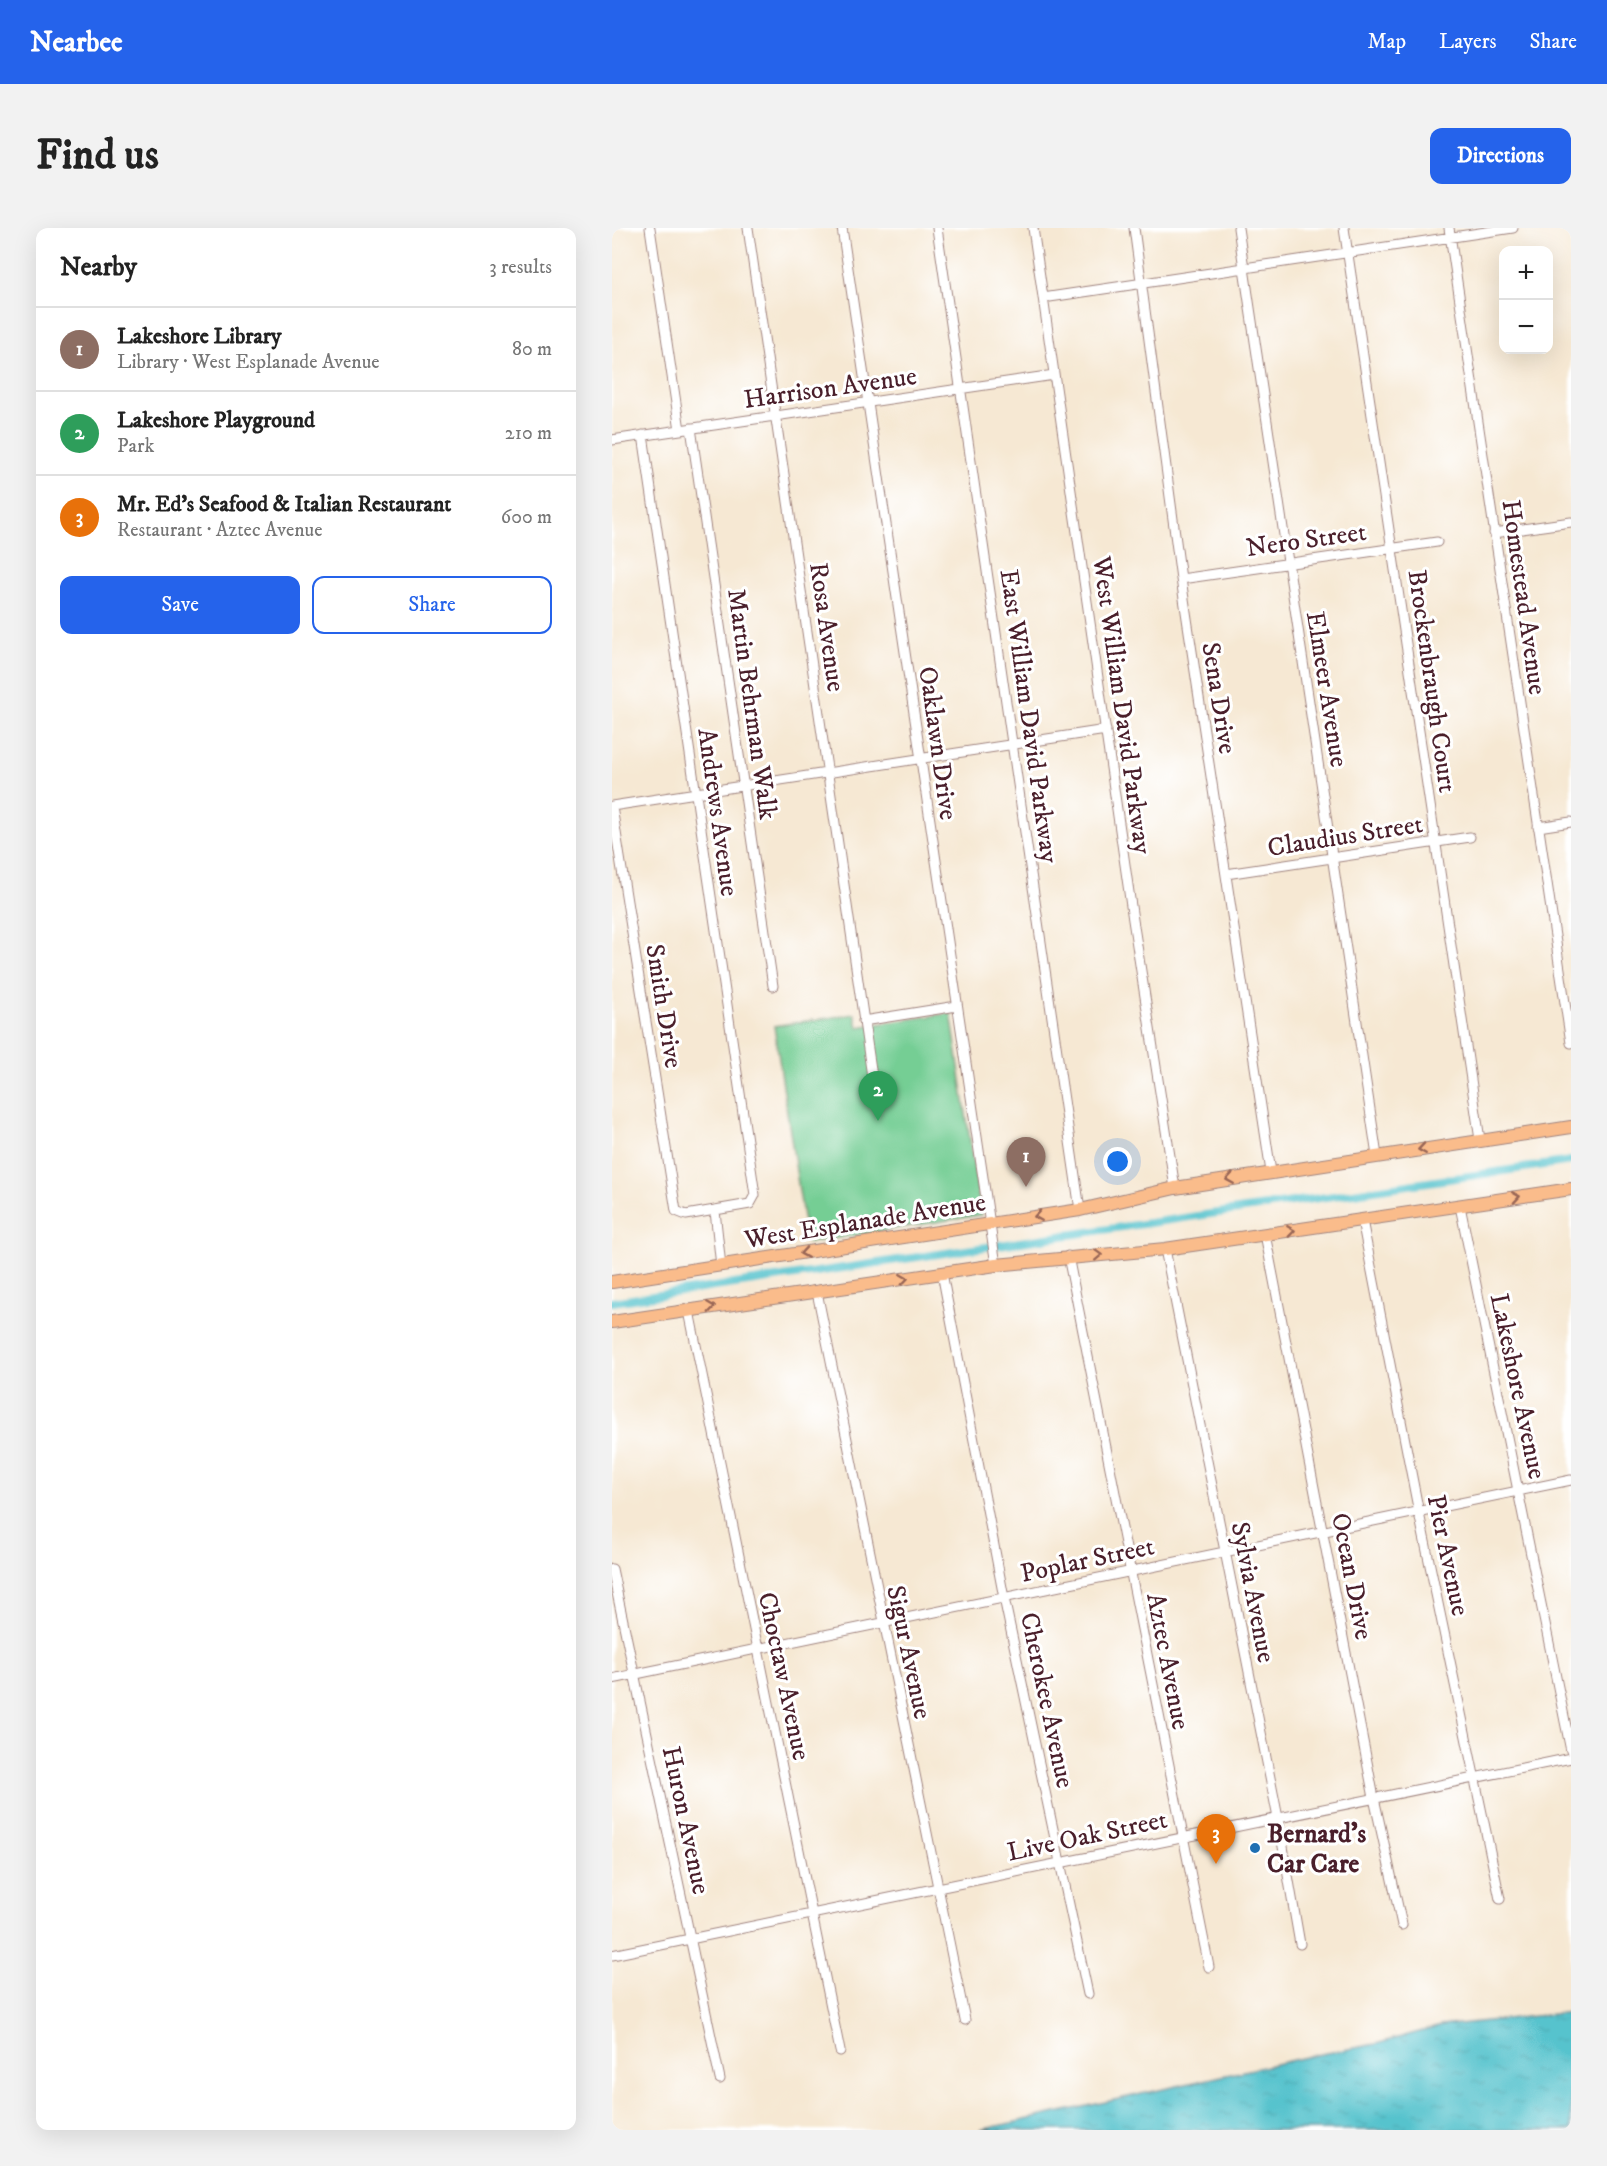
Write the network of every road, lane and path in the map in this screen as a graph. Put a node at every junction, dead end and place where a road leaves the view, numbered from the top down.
1 (650, 228) edge
2 (748, 228) edge
3 (842, 228) edge
4 (937, 228) edge
5 (1033, 228) edge
6 (1134, 228) edge
7 (1238, 228) edge
8 (1344, 228) edge
9 (1513, 228) edge
10 (1450, 233) edge
11 (1348, 252) junction
12 (1244, 268) junction
13 (1142, 282) junction
14 (1043, 298) junction
15 (1054, 375) junction
16 (960, 389) junction
17 (867, 402) junction
18 (776, 416) junction
19 (691, 428) junction
20 (680, 430) junction
21 (643, 435) junction
22 (612, 440) edge
23 (1571, 522) edge
24 (1494, 533) junction
25 (1437, 542) dead end
26 (1393, 548) junction
27 (1287, 563) junction
28 (1181, 579) junction
29 (1106, 730) junction
30 (1013, 745) junction
31 (920, 759) junction
32 (829, 774) junction
33 (744, 786) junction
34 (695, 794) junction
35 (612, 807) edge
36 (1571, 822) edge
37 (1538, 827) junction
38 (1470, 837) dead end
39 (1434, 843) junction
40 (1333, 858) junction
41 (1226, 874) junction
42 (773, 986) dead end
43 (957, 1006) junction
44 (863, 1020) junction
45 (1571, 1043) edge
46 (874, 1090) dead end
47 (1571, 1127) edge
48 (1480, 1140) junction
49 (1377, 1156) junction
50 (1271, 1172) junction
51 (1175, 1188) junction
52 (1571, 1189) edge
53 (1460, 1206) junction
54 (1080, 1210) junction
55 (715, 1211) junction
56 (1362, 1220) junction
57 (990, 1228) junction
58 (1265, 1234) junction
59 (1165, 1249) junction
60 (1068, 1256) junction
61 (995, 1261) junction
62 (721, 1266) junction
63 (942, 1273) junction
64 (612, 1282) edge
65 (817, 1292) junction
66 (689, 1311) junction
67 (612, 1322) edge
68 (1571, 1480) edge
69 (1520, 1492) junction
70 (1419, 1513) junction
71 (1323, 1532) junction
72 (1225, 1552) junction
73 (612, 1569) edge
74 (1130, 1571) junction
75 (1004, 1598) junction
76 (882, 1623) junction
77 (758, 1649) junction
78 (634, 1675) junction
79 (612, 1679) edge
80 (1571, 1751) edge
81 (1571, 1758) edge
82 (1474, 1778) junction
83 (1374, 1798) junction
84 (1278, 1818) junction
85 (1182, 1837) junction
86 (1061, 1862) junction
87 (937, 1888) junction
88 (1500, 1899) dead end
89 (812, 1914) junction
90 (1402, 1925) dead end
91 (690, 1939) junction
92 (1300, 1944) dead end
93 (612, 1955) edge
94 (1209, 1967) dead end
95 (1088, 1994) dead end
96 (965, 2020) dead end
97 (840, 2050) dead end
98 (720, 2079) dead end

1 - 20 street
2 - 18 street, Rosa Avenue
3 - 17 street, Oaklawn Drive
4 - 16 street, East William David Parkway
5 - 14 street, West William David Parkway
6 - 13 street, Sena Drive
7 - 12 street, Elmeer Avenue
8 - 11 street, Brockenbraugh Court
9 - 10 street
10 - 11 street
10 - 24 street, Homestead Avenue
11 - 12 street
11 - 26 street, Brockenbraugh Court
12 - 13 street
12 - 27 street, Elmeer Avenue
13 - 14 street
13 - 28 street, Sena Drive
14 - 15 street, West William David Parkway
15 - 16 street, Harrison Avenue
15 - 29 street, West William David Parkway
16 - 17 street, Harrison Avenue
16 - 30 street, East William David Parkway
17 - 18 street, Harrison Avenue
17 - 31 street, Oaklawn Drive
18 - 19 street, Harrison Avenue
18 - 32 street, Rosa Avenue
19 - 20 street, Harrison Avenue
19 - 33 street, Martin Behrman Walk
20 - 21 street, Harrison Avenue
21 - 22 street, Harrison Avenue
21 - 34 street, Andrews Avenue
23 - 24 street
24 - 37 street, Homestead Avenue
25 - 26 street, Nero Street
26 - 27 street, Nero Street
26 - 39 street, Brockenbraugh Court
27 - 28 street, Nero Street
27 - 40 street, Elmeer Avenue
28 - 41 street, Sena Drive
29 - 30 street
29 - 51 street, West William David Parkway
30 - 31 street
30 - 54 street, East William David Parkway
31 - 32 street
31 - 43 street, Oaklawn Drive
32 - 33 street
32 - 44 street, Rosa Avenue
33 - 34 street
33 - 42 street, Martin Behrman Walk
34 - 35 street
34 - 55 street, Andrews Avenue
35 - 55 street, Smith Drive
36 - 37 street
37 - 45 street, Homestead Avenue
38 - 39 street, Claudius Street
39 - 40 street, Claudius Street
39 - 48 street, Brockenbraugh Court
40 - 41 street, Claudius Street
40 - 49 street, Elmeer Avenue
41 - 50 street, Sena Drive
43 - 44 street
43 - 57 street, Oaklawn Drive
44 - 46 street, Rosa Avenue
47 - 48 main road, West Esplanade Avenue
48 -> 49 main road, West Esplanade Avenue
49 - 50 main road, West Esplanade Avenue
50 -> 51 main road, West Esplanade Avenue
51 - 54 main road, West Esplanade Avenue
53 -> 52 main road
53 - 56 main road
53 - 69 street, Lakeshore Avenue
54 -> 57 main road, West Esplanade Avenue
55 - 62 street
58 -> 56 main road
56 - 70 street, Pier Avenue
57 - 61 street, Oaklawn Drive
57 -> 62 main road, West Esplanade Avenue
58 - 59 main road
58 - 71 street, Ocean Drive
60 -> 59 main road
59 - 72 street, Sylvia Avenue
60 - 61 main road
60 - 74 street, Aztec Avenue
61 - 63 main road
62 - 64 main road, West Esplanade Avenue
65 -> 63 main road
63 - 75 street, Cherokee Avenue
66 -> 65 main road
65 - 76 street, Sigur Avenue
66 - 67 main road
66 - 77 street, Choctaw Avenue
68 - 69 street, Poplar Street
69 - 70 street, Poplar Street
69 - 80 street, Lakeshore Avenue
70 - 71 street, Poplar Street
70 - 82 street, Pier Avenue
71 - 72 street, Poplar Street
71 - 83 street, Ocean Drive
72 - 74 street, Poplar Street
72 - 84 street, Sylvia Avenue
73 - 78 street, Huron Avenue
74 - 75 street, Poplar Street
74 - 85 street, Aztec Avenue
75 - 76 street, Poplar Street
75 - 86 street, Cherokee Avenue
76 - 77 street, Poplar Street
76 - 87 street, Sigur Avenue
77 - 78 street, Poplar Street
77 - 89 street, Choctaw Avenue
78 - 79 street, Poplar Street
78 - 91 street, Huron Avenue
81 - 82 street, Live Oak Street
82 - 83 street, Live Oak Street
82 - 88 street, Pier Avenue
83 - 84 street, Live Oak Street
83 - 90 street, Ocean Drive
84 - 85 street, Live Oak Street
84 - 92 street, Sylvia Avenue
85 - 86 street, Live Oak Street
85 - 94 street, Aztec Avenue
86 - 87 street, Live Oak Street
86 - 95 street, Cherokee Avenue
87 - 89 street, Live Oak Street
87 - 96 street, Sigur Avenue
89 - 91 street, Live Oak Street
89 - 97 street, Choctaw Avenue
91 - 93 street, Live Oak Street
91 - 98 street, Huron Avenue

